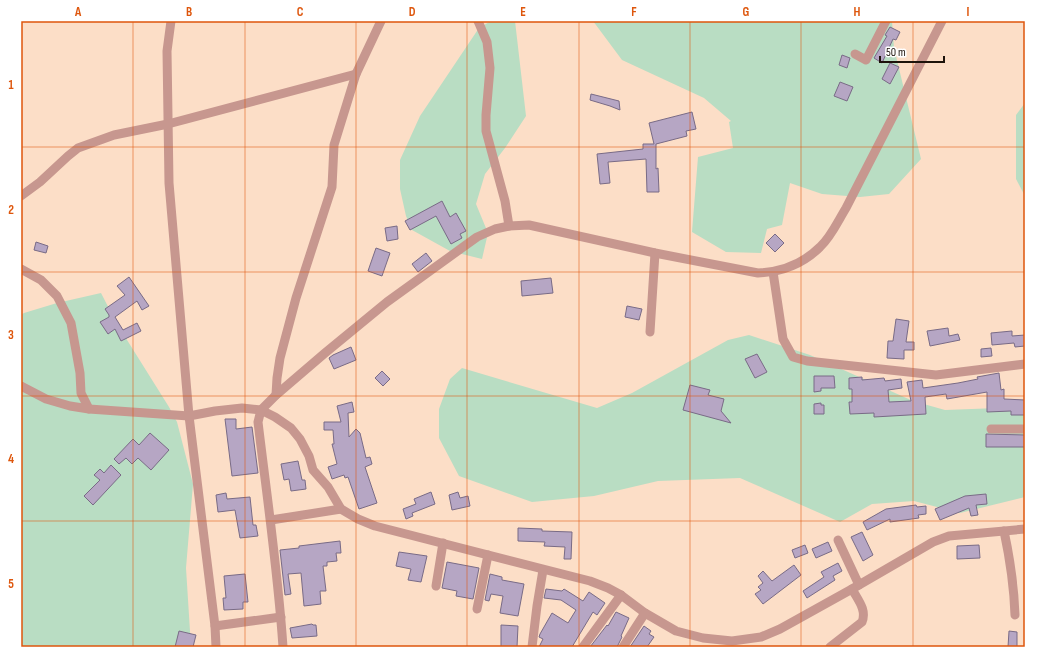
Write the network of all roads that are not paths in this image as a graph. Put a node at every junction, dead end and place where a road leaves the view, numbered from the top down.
1 (171, 21) edge
2 (381, 21) edge
3 (478, 21) edge
4 (886, 21) edge
5 (942, 21) edge
6 (855, 54) dead end
7 (356, 74) junction
8 (168, 124) junction
9 (21, 196) edge
10 (508, 226) junction
11 (655, 253) junction
12 (21, 269) edge
13 (773, 272) junction
14 (650, 332) dead end
15 (1025, 364) edge
16 (21, 386) edge
17 (276, 395) junction
18 (89, 409) junction
19 (261, 410) junction
20 (189, 416) junction
21 (991, 429) dead end
22 (1025, 429) edge
23 (341, 509) junction
24 (270, 520) junction
25 (1025, 529) edge
26 (1004, 531) junction
27 (838, 540) dead end
28 (443, 543) junction
29 (488, 555) junction
30 (543, 570) junction
31 (436, 586) dead end
32 (855, 587) junction
33 (621, 595) junction
34 (477, 609) dead end
35 (645, 613) junction
36 (1015, 615) dead end
37 (281, 617) junction
38 (215, 626) junction
39 (216, 647) edge
40 (283, 647) edge
41 (532, 647) edge
42 (583, 647) edge
43 (623, 647) edge
44 (830, 647) edge

1 - 8 street
2 - 7 street
3 - 10 street
4 - 6 street
5 - 13 street
7 - 8 street
7 - 17 street
8 - 9 street
8 - 20 street
10 - 11 street
10 - 17 street
11 - 13 street
11 - 14 street
12 - 18 street
13 - 15 street
16 - 18 street
17 - 19 street
18 - 20 street
19 - 20 street
19 - 23 street
19 - 24 street
20 - 38 street
21 - 22 street
23 - 24 street
23 - 28 street
24 - 37 street
25 - 26 street
26 - 32 street
26 - 36 street
27 - 32 street
28 - 29 street
28 - 31 street
29 - 30 street
29 - 34 street
30 - 33 street
30 - 41 street
32 - 35 street
32 - 44 street
33 - 35 street
33 - 42 street
35 - 43 street
37 - 38 street
37 - 40 street
38 - 39 street

